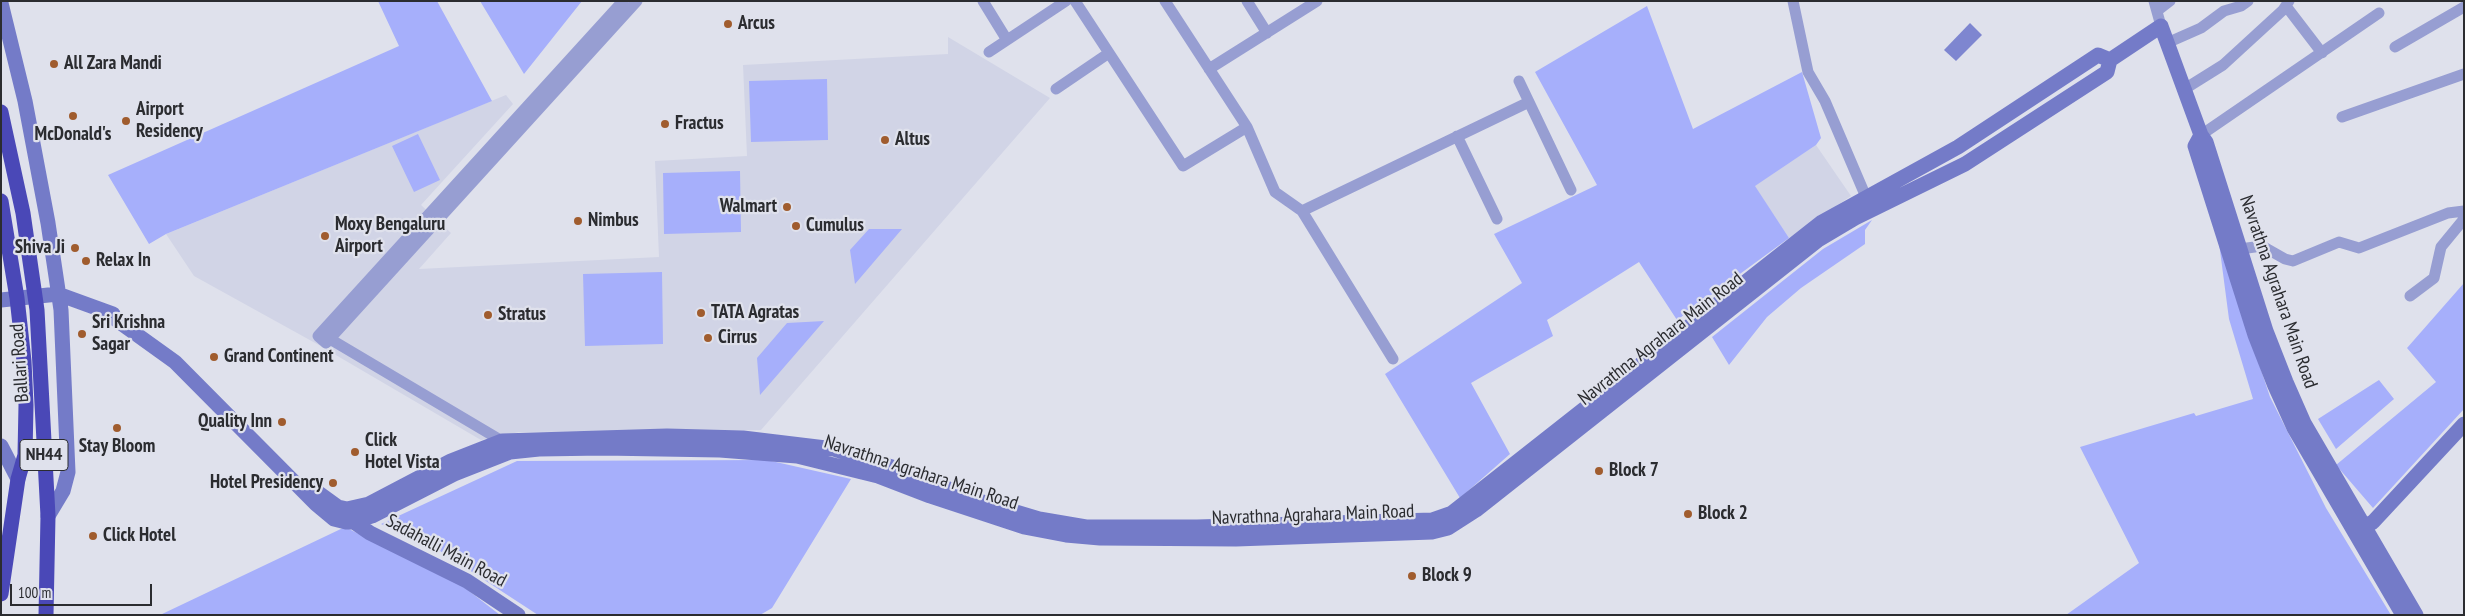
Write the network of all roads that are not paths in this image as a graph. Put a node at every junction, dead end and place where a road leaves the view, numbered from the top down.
1 (623, 1) edge
2 (636, 1) edge
3 (983, 1) edge
4 (1066, 1) edge
5 (1075, 1) edge
6 (1165, 1) edge
7 (1247, 1) edge
8 (1317, 1) edge
9 (1793, 1) edge
10 (2170, 1) edge
11 (2248, 1) edge
12 (1, 3) edge
13 (2287, 3) edge
14 (2155, 6) edge
15 (2464, 7) edge
16 (2379, 14) dead end
17 (2161, 26) junction
18 (1267, 32) junction
19 (1007, 40) junction
20 (2167, 43) junction
21 (2395, 47) dead end
22 (989, 52) dead end
23 (1109, 53) junction
24 (2322, 53) junction
25 (2110, 60) junction
26 (1209, 69) junction
27 (2464, 74) edge
28 (1519, 81) dead end
29 (1056, 88) dead end
30 (2183, 90) junction
31 (1529, 102) junction
32 (1, 112) edge
33 (2342, 117) dead end
34 (1247, 128) junction
35 (2200, 135) junction
36 (1457, 136) junction
37 (1958, 147) junction
38 (1965, 164) junction
39 (1571, 190) dead end
40 (1866, 197) junction
41 (1, 202) edge
42 (2464, 211) edge
43 (1302, 212) junction
44 (1497, 219) dead end
45 (2464, 219) edge
46 (2240, 249) junction
47 (58, 294) junction
48 (35, 296) junction
49 (2410, 296) dead end
50 (17, 298) junction
51 (1, 300) edge
52 (325, 339) junction
53 (1393, 360) dead end
54 (2464, 424) edge
55 (502, 441) junction
56 (556, 443) junction
57 (1, 446) edge
58 (2324, 469) junction
59 (18, 479) junction
60 (48, 516) junction
61 (350, 516) junction
62 (2359, 529) junction
63 (1196, 533) junction
64 (1, 594) edge
65 (46, 615) edge
66 (518, 615) edge
67 (2403, 615) edge
68 (2416, 615) edge

1 - 52 street
2 - 52 street
3 - 19 street
4 - 19 street
5 - 23 street
6 - 26 street
7 - 18 street
8 - 18 street
9 - 40 street
10 - 14 street
11 - 20 street
12 - 47 street
13 - 24 street
13 - 30 street
14 - 17 street
15 - 21 street
16 - 24 street
17 - 20 street, Navrathna Agrahara Main Road
17 - 25 street
18 - 26 street
19 - 22 street
20 - 30 street, Navrathna Agrahara Main Road
23 - 29 street
23 - 34 street
24 - 35 street
25 - 37 street, Navrathna Agrahara Main Road
25 - 38 street, Navrathna Agrahara Main Road
26 - 34 street
27 - 33 street
28 - 31 street
30 - 35 street, Navrathna Agrahara Main Road
31 - 36 street
31 - 39 street
32 - 48 highway, Ballari Road / NH44
34 - 43 street
35 - 46 street, Navrathna Agrahara Main Road
35 - 58 street, Navrathna Agrahara Main Road
36 - 43 street
36 - 44 street
37 - 38 street
37 - 40 street, Navrathna Agrahara Main Road
38 - 63 street, Navrathna Agrahara Main Road
40 - 63 street, Navrathna Agrahara Main Road
41 - 50 highway, Ballari Road / NH44
42 - 46 street
43 - 53 street
45 - 49 street
46 - 58 street, Navrathna Agrahara Main Road
47 - 48 street
47 - 60 street
47 - 61 street, Sadahalli Main Road
48 - 50 street
48 - 60 highway, Ballari Road / NH44
50 - 51 street
50 - 59 highway, Ballari Road / NH44
52 - 55 street
54 - 62 street
55 - 56 street, Navrathna Agrahara Main Road
55 - 61 street, Navrathna Agrahara Main Road
56 - 61 street, Navrathna Agrahara Main Road
56 - 63 street, Navrathna Agrahara Main Road
57 - 59 street
58 - 62 street, Navrathna Agrahara Main Road
59 - 64 highway, Ballari Road / NH44
60 - 65 highway, Ballari Road / NH44
61 - 66 street, Sadahalli Main Road
62 - 67 street, Navrathna Agrahara Main Road
62 - 68 street, Navrathna Agrahara Main Road

